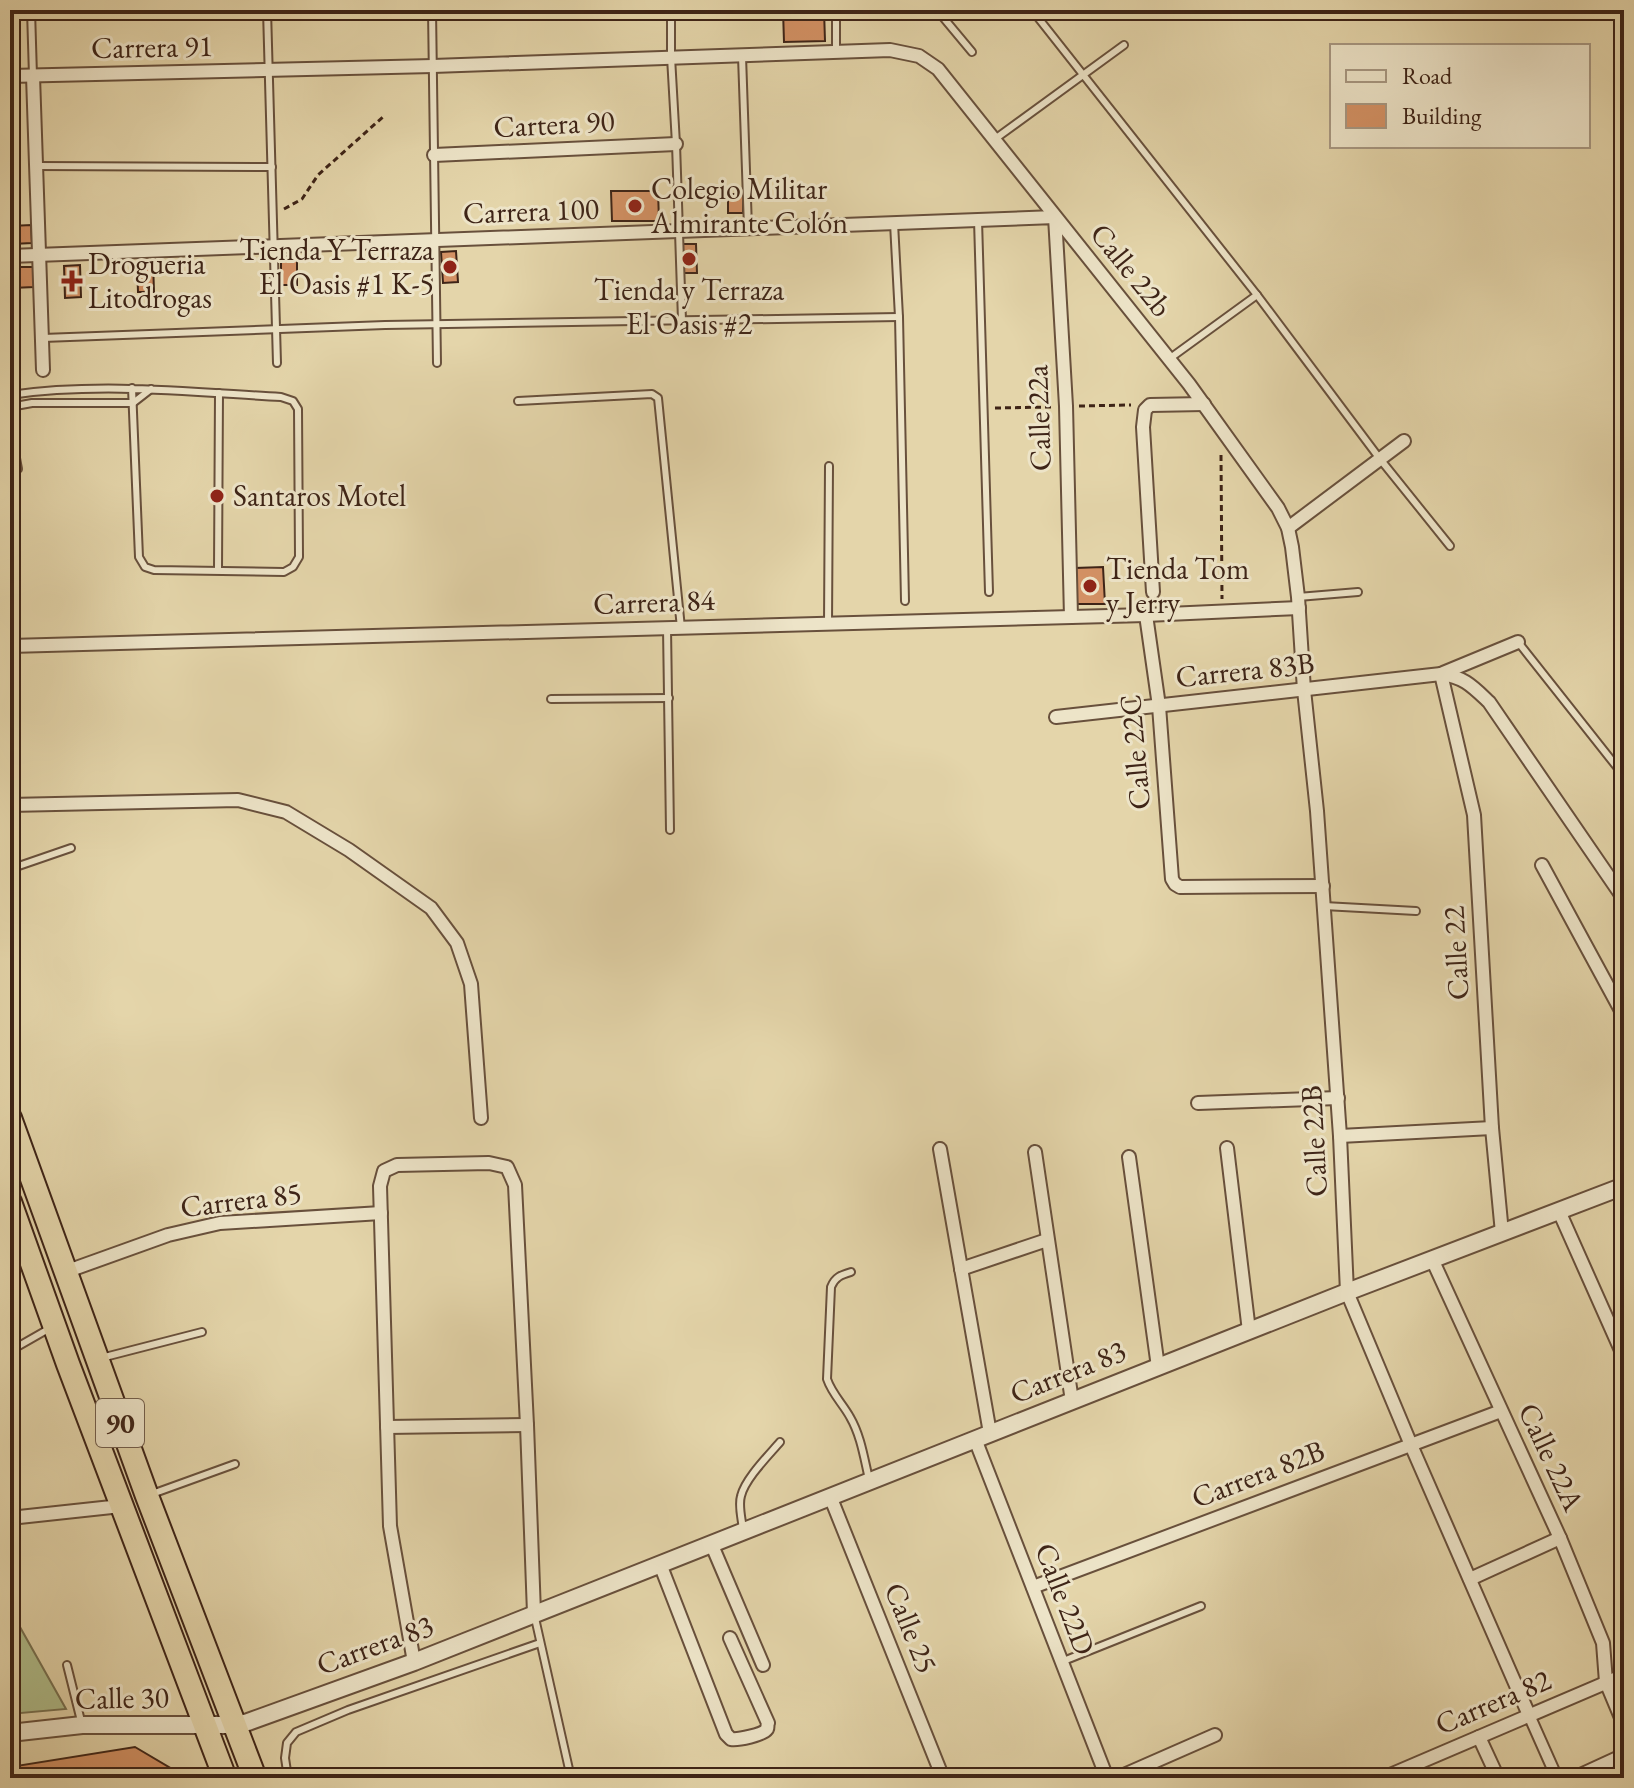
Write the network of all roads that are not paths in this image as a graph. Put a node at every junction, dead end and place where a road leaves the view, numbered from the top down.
1 (31, 10) edge
2 (267, 10) edge
3 (432, 10) edge
4 (671, 10) edge
5 (836, 10) edge
6 (937, 10) edge
7 (1032, 10) edge
8 (1124, 45) dead end
9 (836, 51) junction
10 (972, 52) dead end
11 (742, 56) junction
12 (919, 56) joint
13 (671, 57) junction
14 (433, 66) junction
15 (269, 70) junction
16 (10, 76) edge
17 (33, 76) junction
18 (1084, 76) junction
19 (995, 139) junction
20 (676, 144) junction
21 (434, 155) junction
22 (36, 166) junction
23 (272, 167) junction
24 (1055, 217) junction
25 (978, 220) junction
26 (894, 223) junction
27 (748, 229) junction
28 (679, 231) junction
29 (435, 240) junction
30 (274, 246) junction
31 (39, 255) junction
32 (10, 256) edge
33 (1257, 295) junction
34 (899, 317) junction
35 (682, 320) junction
36 (437, 324) junction
37 (276, 329) junction
38 (42, 338) junction
39 (1169, 359) junction
40 (277, 363) dead end
41 (437, 363) dead end
42 (43, 370) dead end
43 (132, 388) junction
44 (151, 389) junction
45 (219, 393) junction
46 (10, 395) edge
47 (518, 401) dead end
48 (133, 403) junction
49 (1204, 404) junction
50 (10, 407) edge
51 (10, 426) edge
52 (1404, 441) dead end
53 (1380, 459) junction
54 (829, 466) dead end
55 (10, 471) edge
56 (1288, 528) junction
57 (1450, 546) dead end
58 (218, 570) junction
59 (989, 592) dead end
60 (1153, 592) dead end
61 (1358, 592) dead end
62 (905, 601) dead end
63 (1298, 602) junction
64 (1146, 615) junction
65 (1071, 617) junction
66 (828, 624) junction
67 (667, 628) junction
68 (681, 628) junction
69 (1518, 642) joint
70 (10, 646) edge
71 (1441, 674) junction
72 (1304, 690) junction
73 (669, 698) junction
74 (551, 699) dead end
75 (1159, 706) junction
76 (1056, 717) dead end
77 (1624, 776) edge
78 (10, 805) edge
79 (670, 830) dead end
80 (71, 848) dead end
81 (1542, 865) dead end
82 (10, 869) edge
83 (1323, 886) junction
84 (1624, 899) edge
85 (1324, 906) junction
86 (1416, 911) dead end
87 (1624, 1016) edge
88 (1338, 1098) junction
89 (1198, 1103) dead end
90 (10, 1118) edge
91 (481, 1118) dead end
92 (1492, 1128) junction
93 (1340, 1136) junction
94 (1227, 1148) dead end
95 (940, 1149) dead end
96 (1035, 1152) dead end
97 (1129, 1157) dead end
98 (1624, 1186) edge
99 (10, 1202) edge
100 (1559, 1211) junction
101 (381, 1213) junction
102 (1502, 1233) junction
103 (1047, 1240) junction
104 (1432, 1259) junction
105 (961, 1269) junction
106 (65, 1272) junction
107 (851, 1272) dead end
108 (1347, 1292) junction
109 (54, 1325) junction
110 (1249, 1331) junction
111 (202, 1332) dead end
112 (10, 1351) edge
113 (1624, 1357) edge
114 (97, 1360) junction
115 (1158, 1367) junction
116 (1072, 1401) junction
117 (1501, 1411) junction
118 (527, 1425) junction
119 (387, 1427) junction
120 (983, 1436) junction
121 (780, 1442) dead end
122 (1411, 1445) junction
123 (235, 1464) dead end
124 (870, 1481) junction
125 (147, 1496) junction
126 (830, 1496) junction
127 (121, 1506) junction
128 (10, 1518) edge
129 (743, 1531) junction
130 (1560, 1538) junction
131 (711, 1543) junction
132 (660, 1564) junction
133 (1470, 1579) junction
134 (1033, 1587) junction
135 (1201, 1606) dead end
136 (534, 1613) junction
137 (730, 1638) dead end
138 (540, 1643) junction
139 (414, 1662) junction
140 (1061, 1662) junction
141 (67, 1665) dead end
142 (763, 1665) dead end
143 (1624, 1675) edge
144 (1606, 1682) junction
145 (341, 1688) junction
146 (348, 1710) junction
147 (1529, 1715) junction
148 (82, 1725) junction
149 (204, 1725) junction
150 (235, 1725) junction
151 (1624, 1725) edge
152 (10, 1733) edge
153 (1215, 1735) dead end
154 (1479, 1737) junction
155 (1624, 1755) edge
156 (225, 1778) edge
157 (255, 1778) edge
158 (288, 1778) edge
159 (571, 1778) edge
160 (943, 1778) edge
161 (1107, 1778) edge
162 (1117, 1778) edge
163 (1383, 1778) edge
164 (1498, 1778) edge
165 (1557, 1778) edge
166 (1574, 1778) edge

1 - 17 lane
2 - 15 lane
3 - 14 lane
4 - 13 lane
5 - 9 lane
6 - 10 lane
7 - 18 lane
8 - 18 lane
9 - 11 street, Carrera 91
9 - 12 street, Carrera 91
11 - 13 street, Carrera 91
11 - 27 lane
12 - 19 street, Calle 22b
13 - 14 street, Carrera 91
13 - 20 lane
14 - 15 street, Carrera 91
14 - 21 lane
15 - 17 street, Carrera 91
15 - 23 lane
16 - 17 street, Carrera 91
17 - 22 street
18 - 19 lane
18 - 33 lane
19 - 24 street, Calle 22b
20 - 21 street, Cartera 90
20 - 28 lane
21 - 29 lane
22 - 23 lane
22 - 31 street
23 - 30 lane
24 - 25 street, Carrera 100
24 - 39 street, Calle 22b
24 - 65 street, Calle 22a
25 - 26 street, Carrera 100
25 - 59 lane
26 - 27 street, Carrera 100
26 - 34 lane
27 - 28 street, Carrera 100
28 - 29 street, Carrera 100
28 - 35 lane
29 - 30 street, Carrera 100
29 - 36 lane
30 - 31 street, Carrera 100
30 - 37 lane
31 - 32 street, Carrera 100
31 - 38 street
33 - 39 lane
33 - 53 lane
34 - 35 lane
34 - 62 lane
35 - 36 lane
36 - 37 lane
36 - 41 lane
37 - 38 lane
37 - 40 lane
38 - 42 street
39 - 49 street, Calle 22b
43 - 44 lane
43 - 46 lane
43 - 48 lane
44 - 45 lane
44 - 48 lane
45 - 58 lane
45 - 58 lane
47 - 68 lane
48 - 50 lane
48 - 58 lane
49 - 56 street, Calle 22b
49 - 60 street
51 - 55 lane
52 - 53 street
53 - 56 street
53 - 57 lane
54 - 66 lane
56 - 63 street, Calle 22B
61 - 63 lane
63 - 64 street, Carrera 84
63 - 72 street, Calle 22B
64 - 65 street, Carrera 84
64 - 75 street, Calle 22C
65 - 66 street, Carrera 84
66 - 68 street, Carrera 84
67 - 68 street, Carrera 84
67 - 70 street, Carrera 84
67 - 73 lane
69 - 71 street, Carrera 83B
69 - 77 lane
71 - 72 street, Carrera 83B
71 - 84 street
71 - 92 street, Calle 22
72 - 75 street, Carrera 83B
72 - 83 street, Calle 22B
73 - 74 lane
73 - 79 lane
75 - 76 street, Carrera 83B
75 - 83 street, Calle 22C
78 - 91 street
80 - 82 lane
81 - 87 street
83 - 85 street, Calle 22B
85 - 86 lane
85 - 88 street, Calle 22B
88 - 89 street
88 - 93 street, Calle 22B
90 - 106 highway, 90
92 - 93 street
92 - 102 street, Calle 22
93 - 108 street, Calle 22B
94 - 110 street
95 - 105 street, Calle 22D
96 - 103 street
97 - 115 street
98 - 100 street, Carrera 83
99 - 109 highway, 90
100 - 102 street, Carrera 83
100 - 113 street
101 - 106 street, Carrera 85
101 - 118 street
101 - 119 street
102 - 104 street, Carrera 83
103 - 105 street
103 - 116 street
104 - 108 street, Carrera 83
104 - 117 street, Calle 22A
105 - 120 street, Calle 22D
106 - 114 highway, 90
107 - 124 lane
108 - 110 street, Carrera 83
108 - 122 street, Calle 22B
109 - 112 lane
109 - 127 highway, 90
110 - 115 street, Carrera 83
111 - 114 lane
114 - 125 highway, 90
115 - 116 street, Carrera 83
116 - 120 street, Carrera 83
117 - 122 street, Carrera 82B
117 - 130 street, Calle 22A
118 - 119 street
118 - 136 street
119 - 139 street
120 - 124 street, Carrera 83
120 - 134 street, Calle 22D
121 - 129 lane
122 - 133 street, Calle 22B
122 - 134 street, Carrera 82B
123 - 125 lane
124 - 126 street, Carrera 83
125 - 150 highway, 90
126 - 129 street, Carrera 83
126 - 160 street, Calle 25
127 - 128 street
127 - 149 highway, 90
129 - 131 street, Carrera 83
130 - 133 street
130 - 144 street, Calle 22A
131 - 132 street, Carrera 83
131 - 142 street
132 - 136 street, Carrera 83
132 - 137 street
133 - 147 street, Calle 22B
134 - 140 street, Calle 22D
135 - 140 lane
136 - 138 lane
136 - 139 street, Carrera 83
138 - 146 lane
138 - 159 lane
139 - 145 street, Carrera 83
140 - 161 street, Calle 22D
141 - 148 lane
143 - 144 street, Carrera 82
144 - 147 street, Carrera 82
144 - 151 street, Calle 22A
145 - 146 lane
145 - 150 street, Carrera 83
146 - 158 lane
147 - 154 street, Carrera 82
147 - 165 street
148 - 149 street, Calle 30
148 - 152 street, Calle 30
149 - 150 street, Calle 30
149 - 156 highway, 90
150 - 157 highway, 90
153 - 162 street
154 - 163 street, Carrera 82
154 - 164 street
155 - 166 street

